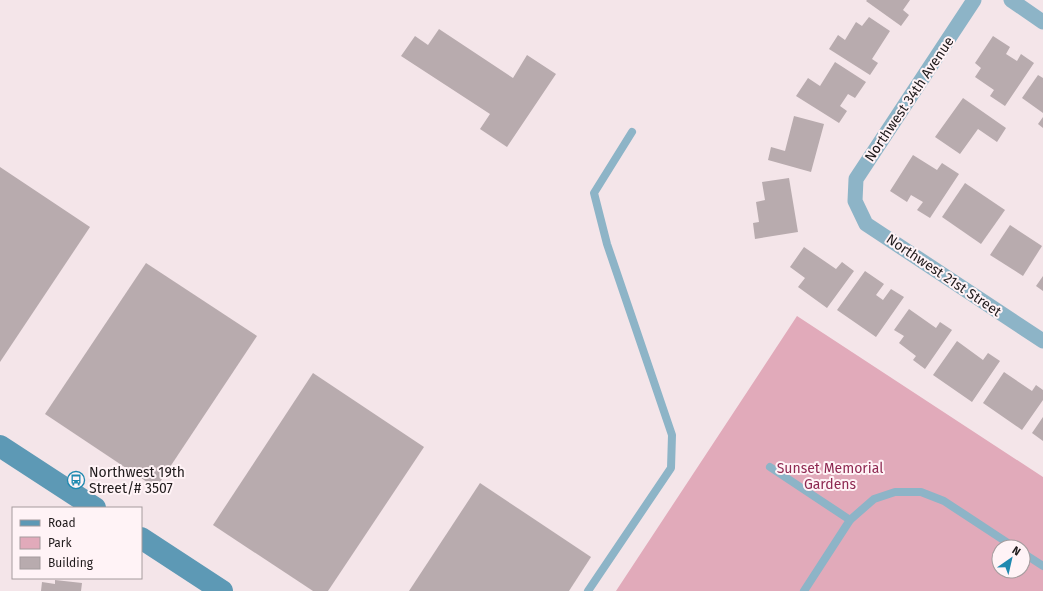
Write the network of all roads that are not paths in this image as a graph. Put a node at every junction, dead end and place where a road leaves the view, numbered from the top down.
1 (974, 0) edge
2 (1011, 0) edge
3 (1043, 22) edge
4 (632, 132) dead end
5 (855, 201) joint
6 (1043, 341) edge
7 (0, 446) edge
8 (770, 468) dead end
9 (93, 507) edge
10 (850, 520) junction
11 (142, 539) edge
12 (1002, 539) edge
13 (1031, 558) edge
14 (1043, 566) edge
15 (222, 591) edge
16 (588, 591) edge
17 (804, 591) edge

1 - 5 street, Northwest 34th Avenue
2 - 3 street
4 - 16 lane
5 - 6 street, Northwest 21st Street
7 - 9 street
8 - 10 lane
10 - 12 lane
10 - 17 lane
11 - 15 street
13 - 14 lane

